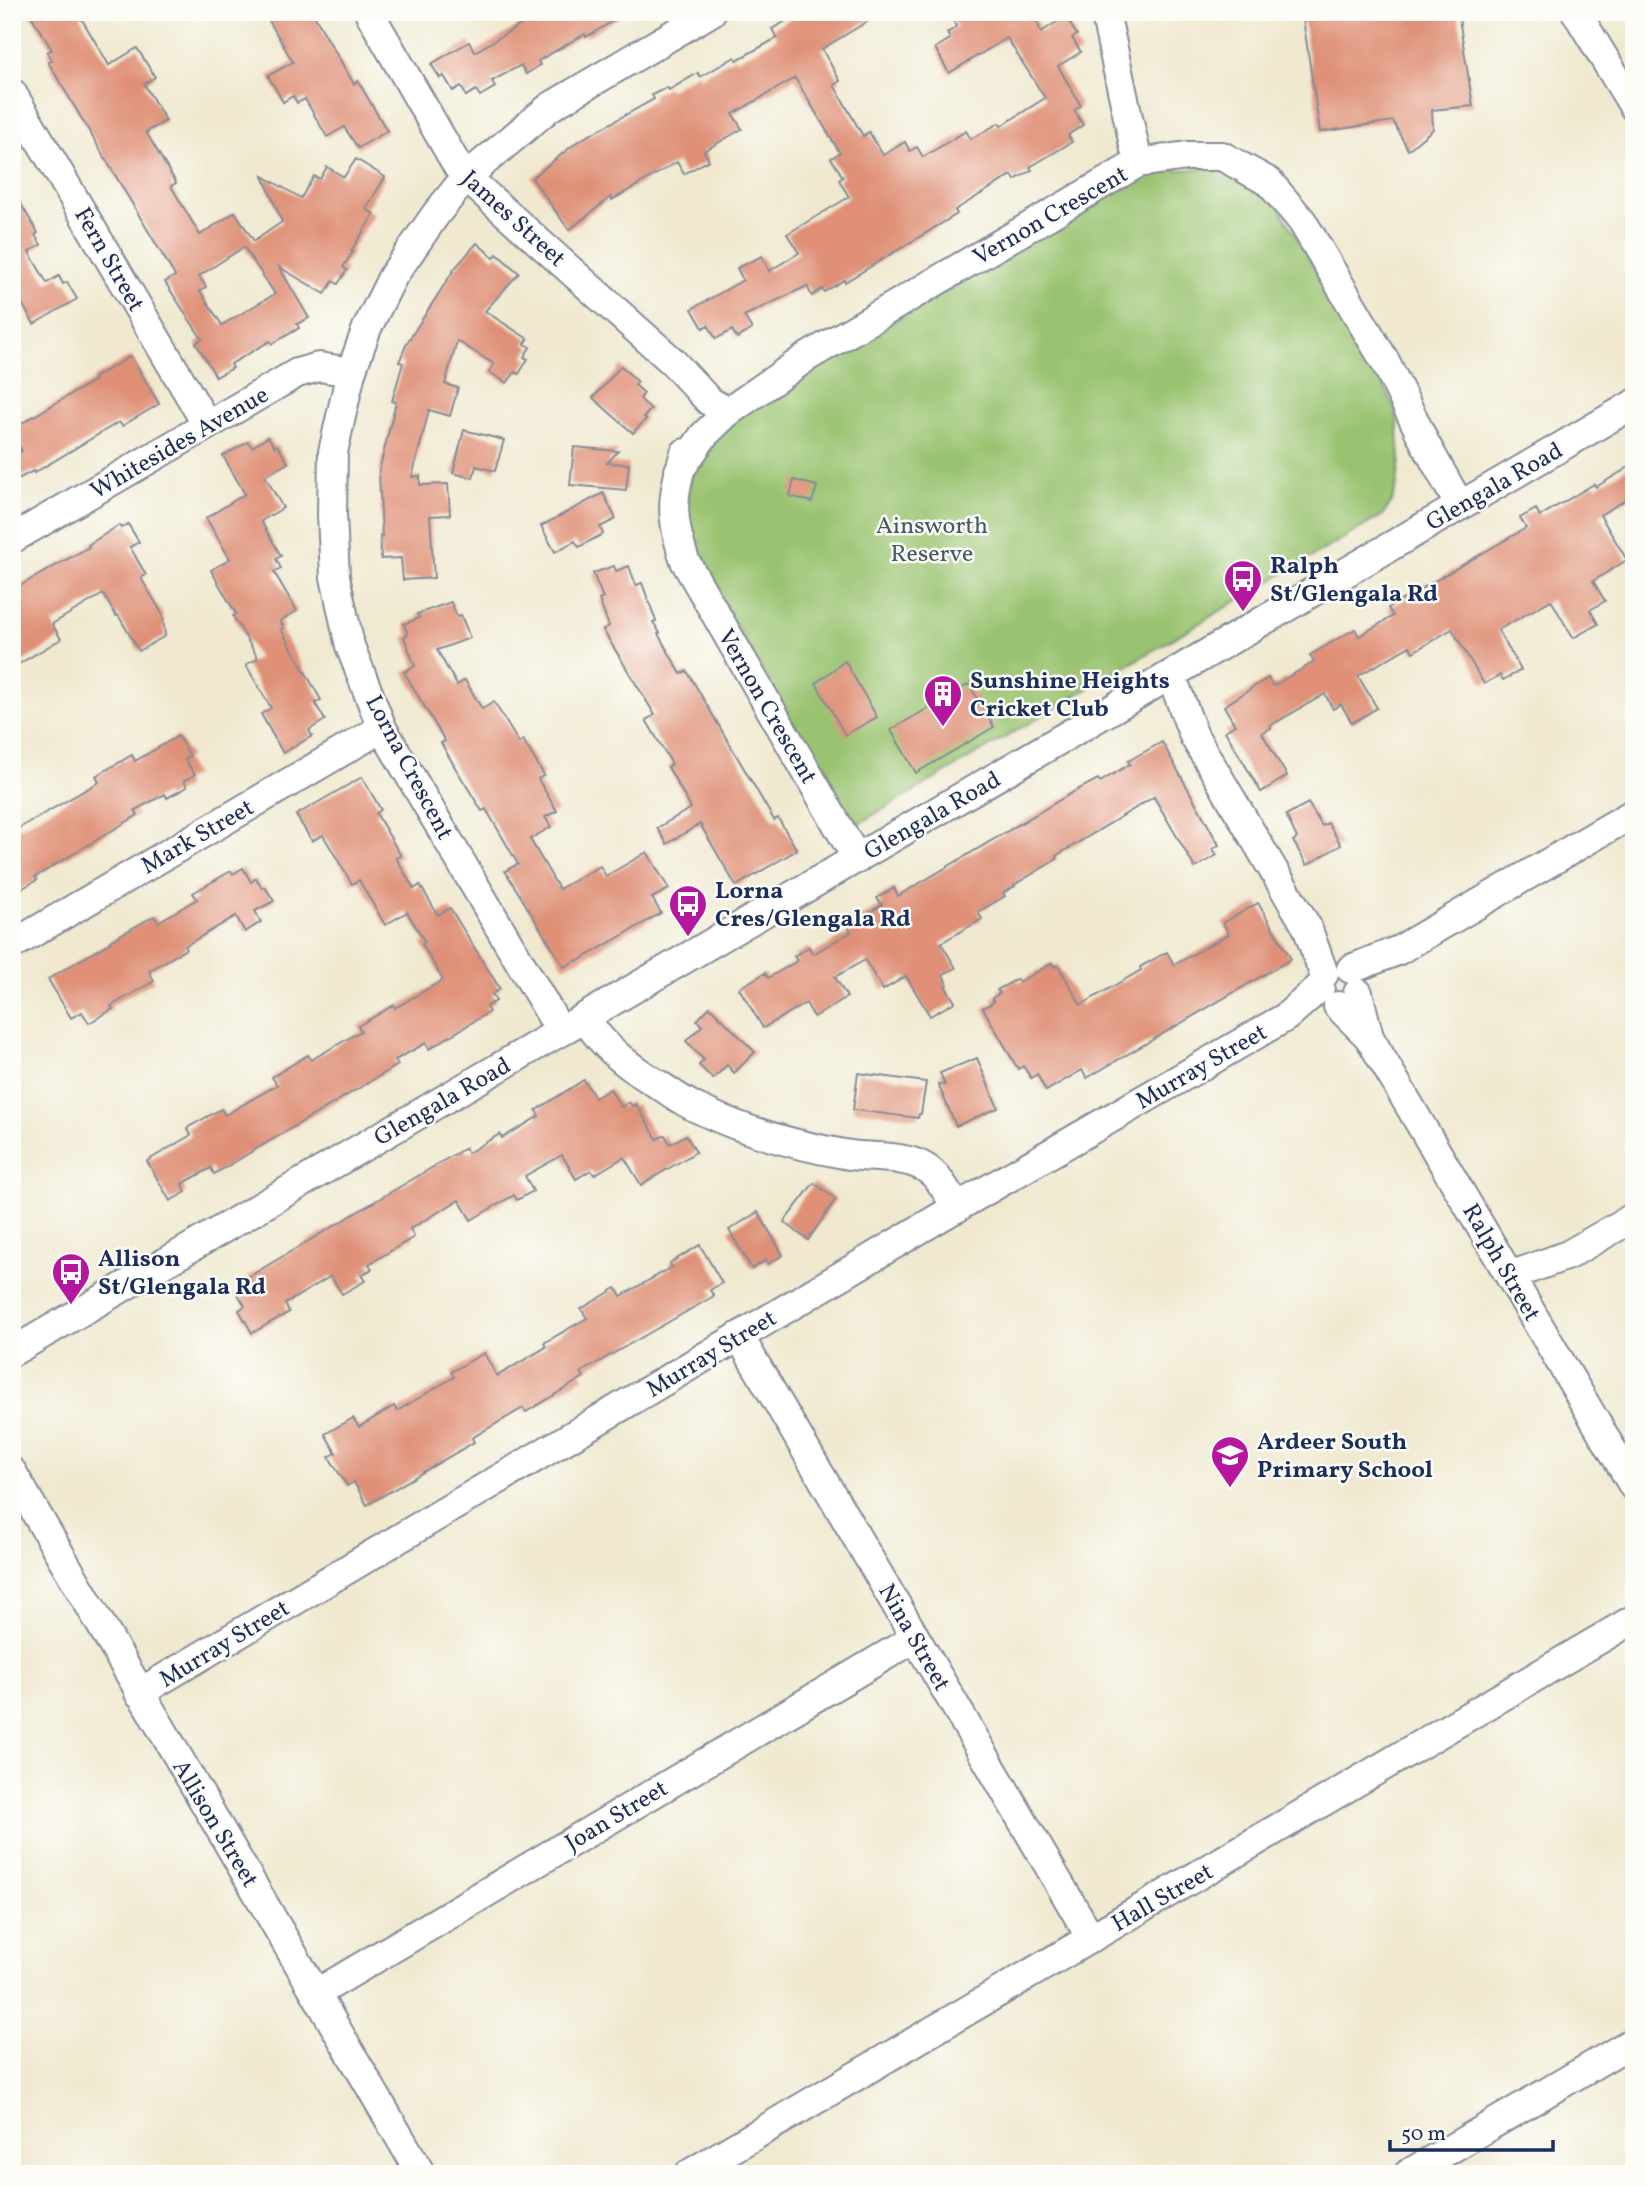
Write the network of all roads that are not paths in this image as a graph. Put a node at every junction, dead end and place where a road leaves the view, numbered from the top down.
1 (369, 12) edge
2 (712, 12) edge
3 (1105, 12) edge
4 (1576, 12) edge
5 (12, 93) edge
6 (1634, 107) edge
7 (1138, 163) junction
8 (466, 177) junction
9 (351, 372) junction
10 (1634, 404) edge
11 (723, 406) junction
12 (207, 425) junction
13 (1460, 506) junction
14 (12, 539) edge
15 (1161, 681) junction
16 (383, 728) junction
17 (1634, 813) edge
18 (857, 859) junction
19 (12, 944) edge
20 (1340, 985) junction
21 (573, 1025) junction
22 (950, 1212) junction
23 (1634, 1217) edge
24 (1516, 1285) junction
25 (739, 1336) junction
26 (12, 1352) edge
27 (12, 1472) edge
28 (1634, 1488) edge
29 (1634, 1619) edge
30 (915, 1638) junction
31 (139, 1693) junction
32 (1091, 1938) junction
33 (317, 1993) junction
34 (1634, 2041) edge
35 (421, 2174) edge
36 (690, 2174) edge
37 (1408, 2174) edge

1 - 8 street, James Street
2 - 8 street
3 - 7 street
4 - 6 street
5 - 12 street, Fern Street
7 - 11 street, Vernon Crescent
7 - 13 street, Vernon Crescent
8 - 9 street, Lorna Crescent
8 - 11 street, James Street
9 - 12 street, Whitesides Avenue
9 - 16 street, Lorna Crescent
10 - 13 street, Glengala Road
11 - 18 street, Vernon Crescent
12 - 14 street, Whitesides Avenue
13 - 15 street, Glengala Road
15 - 18 street, Glengala Road
15 - 20 street, Ralph Street
16 - 19 street, Mark Street
16 - 21 street, Lorna Crescent
17 - 20 street, Murray Street
18 - 21 street, Glengala Road
20 - 22 street, Murray Street
20 - 24 street, Ralph Street
21 - 22 street, Lorna Crescent
21 - 26 street, Glengala Road
22 - 25 street, Murray Street
23 - 24 street
24 - 28 street, Ralph Street
25 - 30 street, Nina Street
25 - 31 street, Murray Street
27 - 31 street, Allison Street
29 - 32 street, Hall Street
30 - 32 street, Nina Street
30 - 33 street, Joan Street
31 - 33 street, Allison Street
32 - 36 street, Hall Street
33 - 35 street, Allison Street
34 - 37 street

